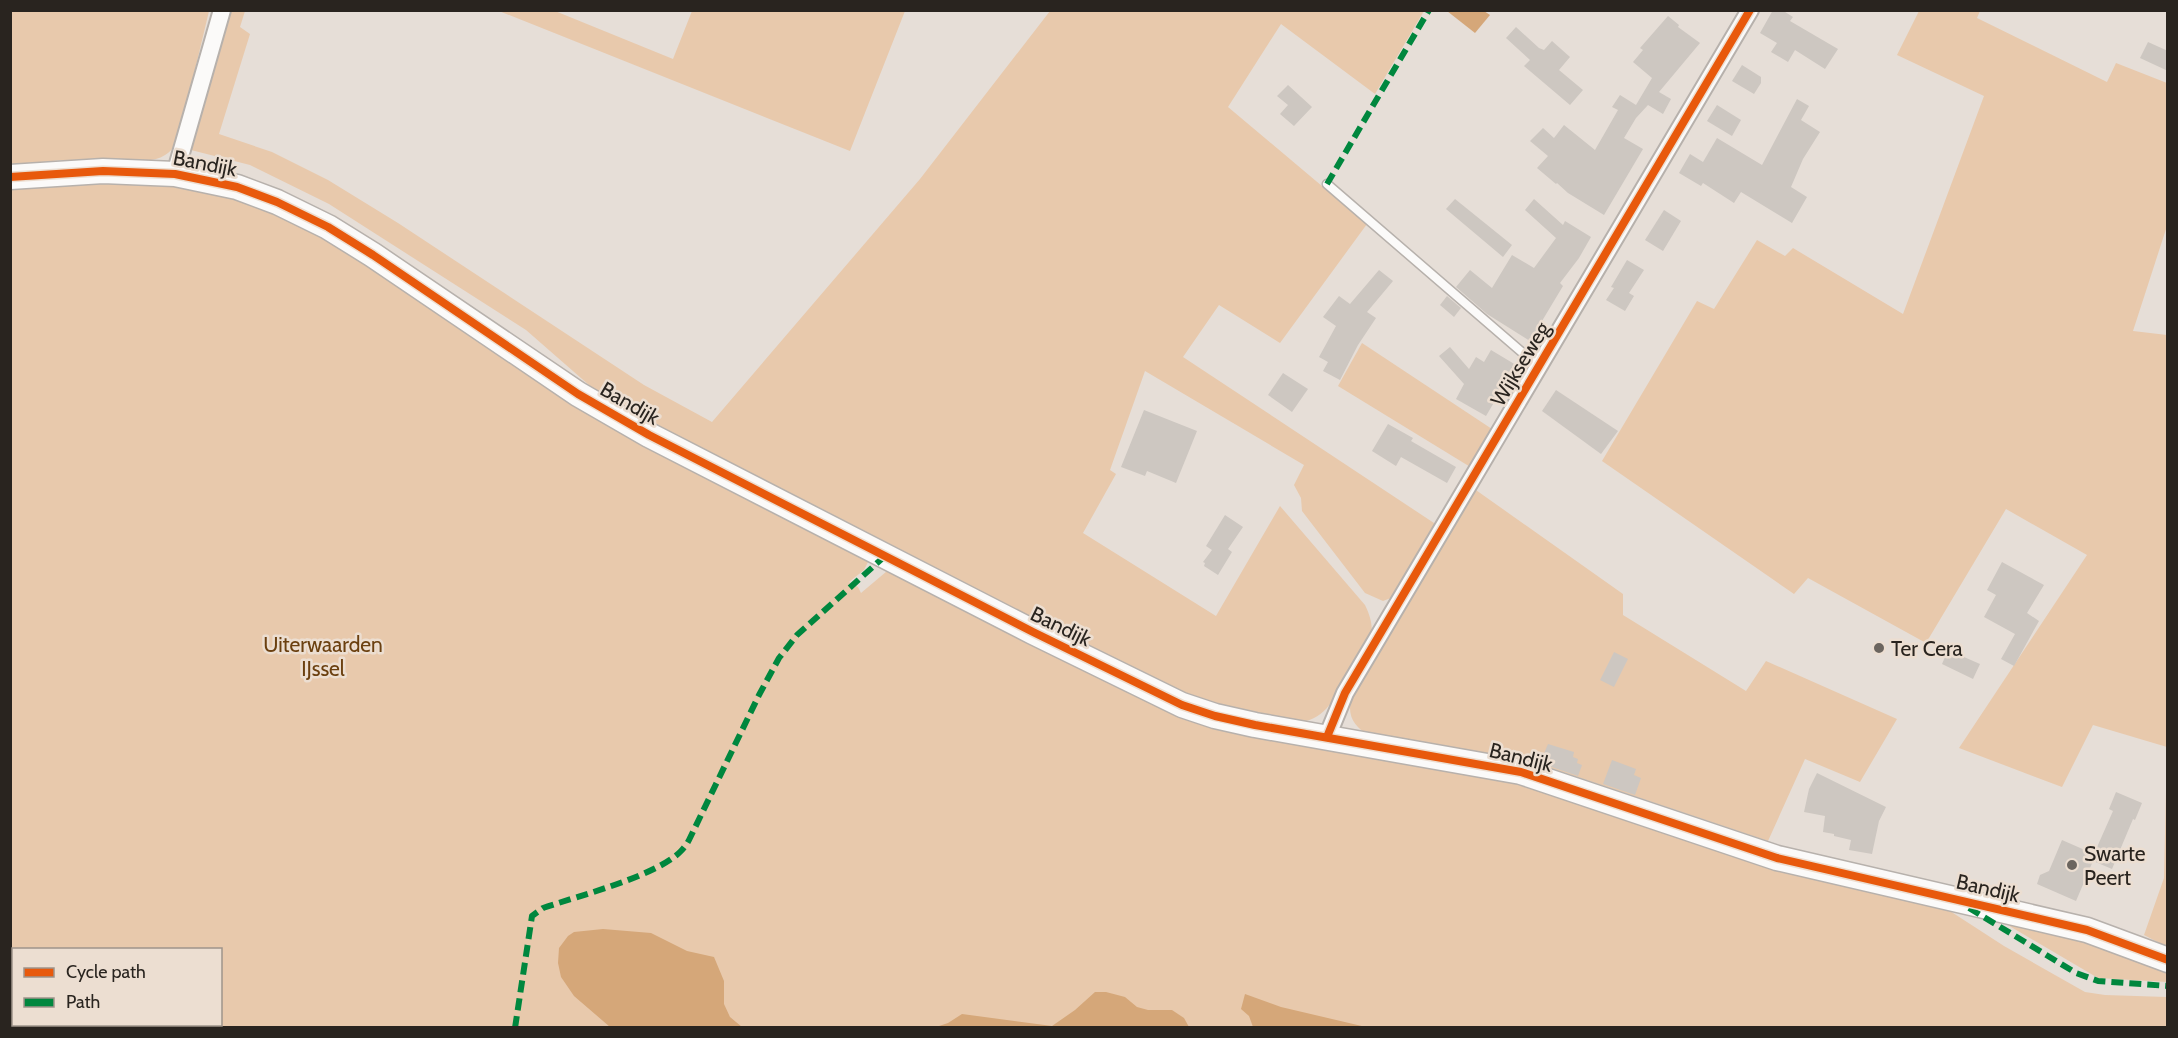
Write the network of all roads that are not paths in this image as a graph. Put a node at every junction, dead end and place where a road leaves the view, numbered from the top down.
1 (222, 10) edge
2 (1750, 10) edge
3 (175, 174) junction
4 (10, 177) edge
5 (1327, 184) dead end
6 (1539, 367) junction
7 (1327, 737) junction
8 (2168, 960) edge

1 - 3 street
2 - 6 street, Wijkseweg
3 - 4 street, Bandijk
3 - 7 street, Bandijk
5 - 6 lane
6 - 7 street, Wijkseweg
7 - 8 street, Bandijk

